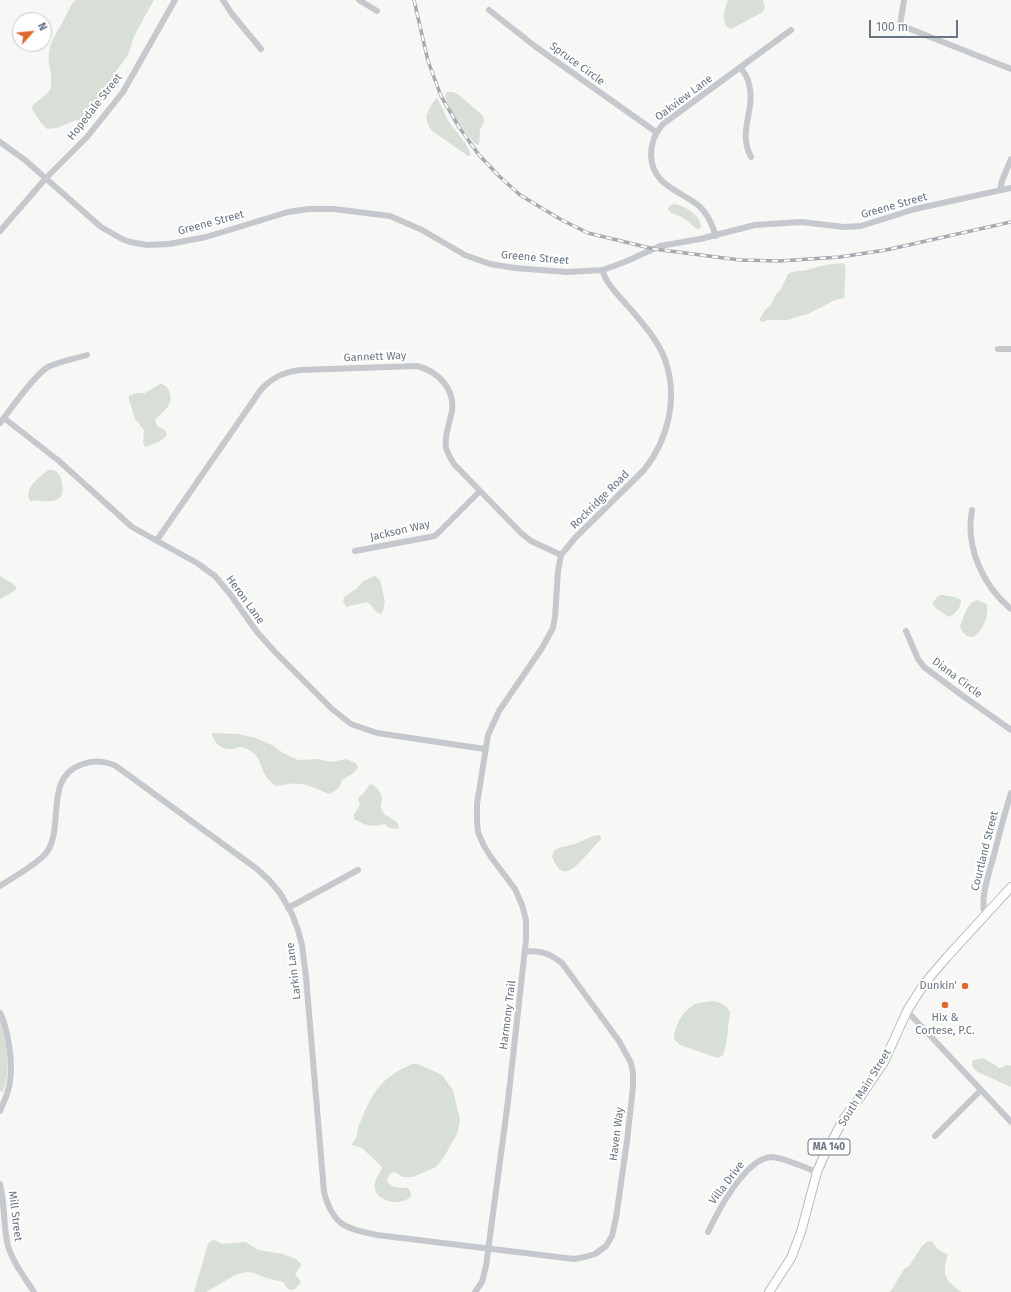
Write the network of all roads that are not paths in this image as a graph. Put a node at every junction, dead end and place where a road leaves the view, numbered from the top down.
1 (175, 0) edge
2 (223, 0) edge
3 (359, 0) edge
4 (904, 0) edge
5 (489, 10) dead end
6 (377, 11) dead end
7 (792, 30) dead end
8 (261, 49) dead end
9 (740, 67) junction
10 (1011, 69) edge
11 (656, 132) junction
12 (0, 142) edge
13 (751, 157) dead end
14 (1011, 159) edge
15 (46, 178) junction
16 (1011, 188) edge
17 (1000, 190) junction
18 (0, 231) edge
19 (716, 236) junction
20 (603, 270) junction
21 (998, 349) dead end
22 (1011, 349) edge
23 (87, 355) dead end
24 (4, 418) junction
25 (0, 424) edge
26 (480, 491) junction
27 (972, 510) dead end
28 (157, 540) junction
29 (355, 551) dead end
30 (561, 555) junction
31 (1011, 609) edge
32 (906, 631) dead end
33 (1011, 730) edge
34 (485, 749) junction
35 (1011, 793) edge
36 (358, 870) dead end
37 (0, 886) edge
38 (1011, 887) edge
39 (288, 908) junction
40 (985, 915) junction
41 (525, 951) junction
42 (907, 1011) junction
43 (0, 1013) edge
44 (981, 1090) junction
45 (0, 1111) edge
46 (1011, 1122) edge
47 (935, 1136) dead end
48 (818, 1172) junction
49 (0, 1184) edge
50 (708, 1232) dead end
51 (488, 1248) junction
52 (34, 1292) edge
53 (475, 1292) edge
54 (769, 1292) edge

1 - 15 street, Hopedale Street
2 - 8 street
3 - 6 street
4 - 10 street
5 - 11 street, Spruce Circle
7 - 9 street, Oakview Lane
9 - 11 street, Oakview Lane
9 - 13 street
11 - 19 street, Oakview Lane
12 - 15 street, Greene Street
14 - 17 street
15 - 18 street, Hopedale Street
15 - 20 street, Greene Street
16 - 17 street, Greene Street
17 - 19 street, Greene Street
19 - 20 street, Greene Street
20 - 30 street, Rockridge Road
21 - 22 street
23 - 24 street
24 - 25 street
24 - 28 street, Heron Lane
26 - 28 street, Gannett Way
26 - 29 street, Jackson Way
26 - 30 street, Gannett Way
27 - 31 street
28 - 34 street, Heron Lane
30 - 34 street
32 - 33 street, Diana Circle
34 - 41 street, Harmony Trail
35 - 40 street, Courtland Street
36 - 39 street
37 - 39 street, Larkin Lane
38 - 40 main road, South Main Street / MA 140
39 - 51 street, Larkin Lane
40 - 42 main road, South Main Street / MA 140
41 - 51 street, Harmony Trail
41 - 51 street, Haven Way
42 - 44 street
42 - 48 main road, South Main Street / MA 140
43 - 45 street
44 - 46 street
44 - 47 street
48 - 50 street, Villa Drive
48 - 54 main road, South Main Street / MA 140
49 - 52 street, Mill Street
51 - 53 street, Harmony Trail

